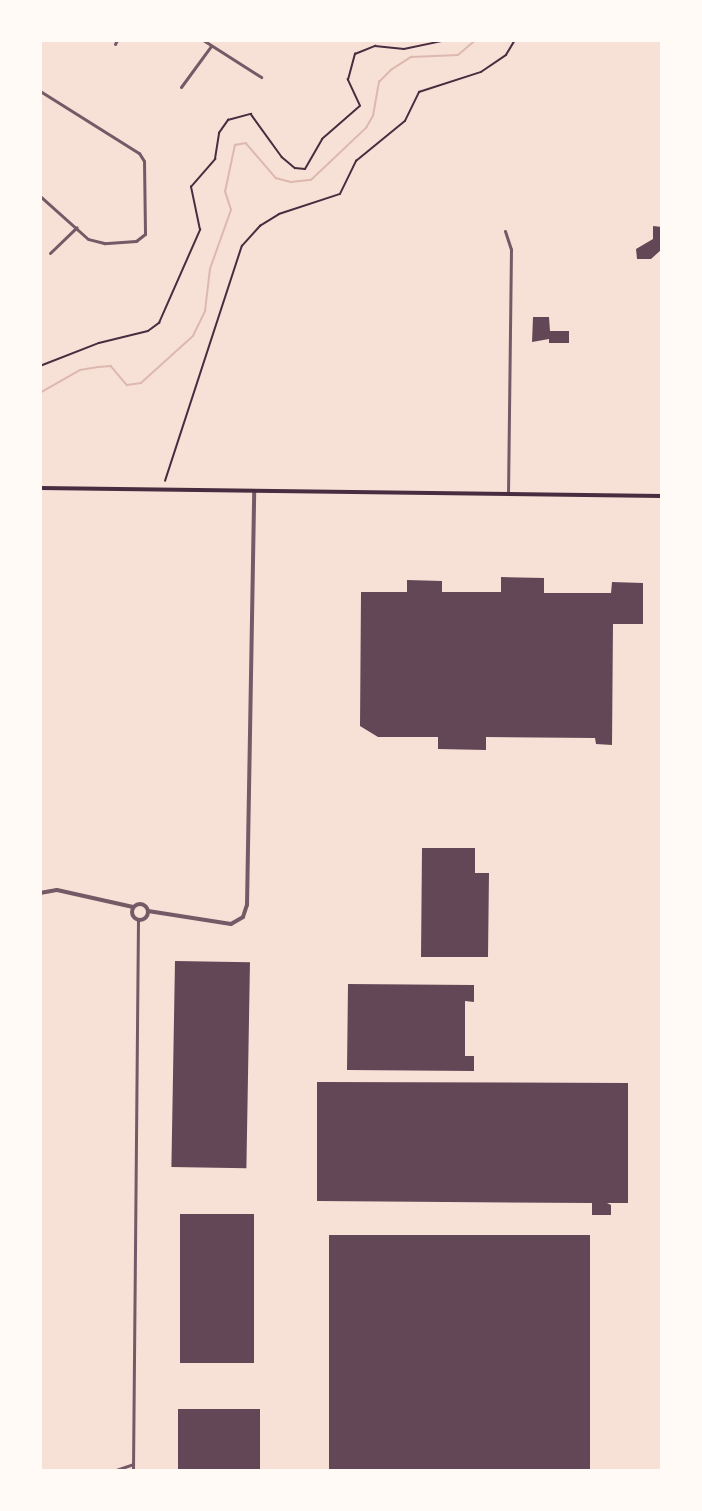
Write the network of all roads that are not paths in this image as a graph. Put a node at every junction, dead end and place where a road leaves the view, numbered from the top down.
1 (202, 40) edge
2 (211, 46) junction
3 (261, 77) dead end
4 (181, 87) dead end
5 (40, 90) edge
6 (40, 196) edge
7 (77, 227) junction
8 (505, 231) dead end
9 (50, 253) dead end
10 (40, 488) edge
11 (254, 491) junction
12 (508, 494) junction
13 (662, 496) edge
14 (40, 893) edge
15 (133, 907) junction
16 (148, 911) junction
17 (138, 920) junction
18 (133, 1464) junction
19 (116, 1470) edge
20 (133, 1470) edge

1 - 2 street
2 - 3 street
2 - 4 street
5 - 7 street
6 - 7 street
7 - 9 street
8 - 12 street
10 - 11 main road
11 - 12 main road
11 - 16 street
12 - 13 main road
14 - 15 street
15 - 16 street
15 - 17 street
16 - 17 street
17 - 18 street
18 - 19 street
18 - 20 street

